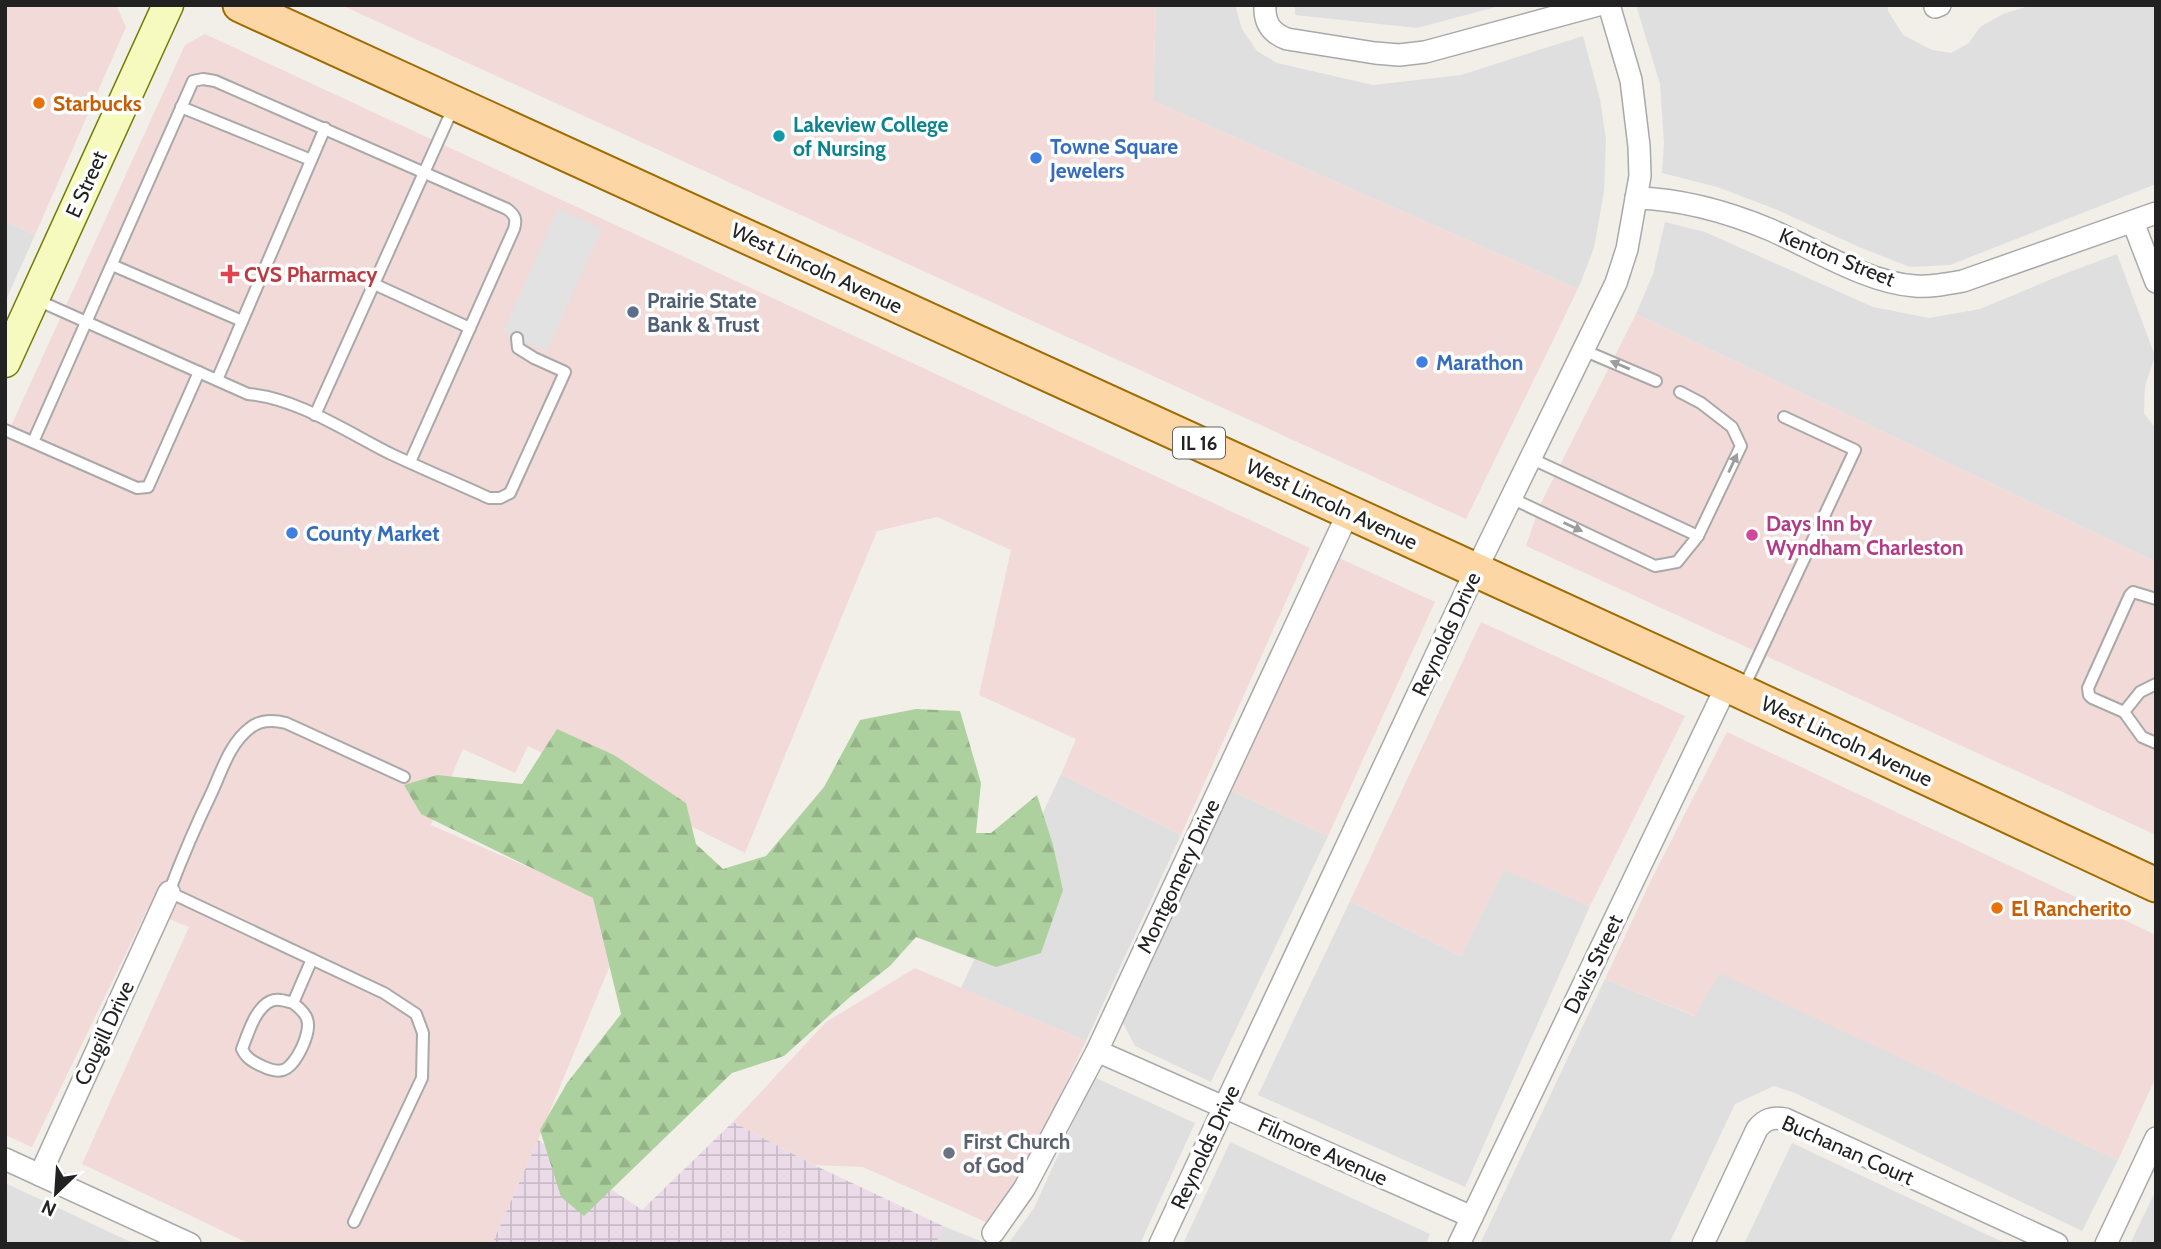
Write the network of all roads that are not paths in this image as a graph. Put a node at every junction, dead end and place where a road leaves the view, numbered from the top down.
1 (168, 5) edge
2 (240, 5) edge
3 (1265, 5) edge
4 (1598, 5) edge
5 (1609, 5) edge
6 (455, 103) junction
7 (181, 107) junction
8 (325, 128) junction
9 (311, 160) junction
10 (424, 172) junction
11 (1636, 198) junction
12 (2156, 213) edge
13 (2133, 222) junction
14 (112, 265) junction
15 (2156, 282) edge
16 (374, 284) junction
17 (34, 299) junction
18 (242, 321) junction
19 (87, 322) junction
20 (470, 328) junction
21 (517, 338) dead end
22 (1583, 350) junction
23 (5, 362) edge
24 (199, 372) junction
25 (217, 380) junction
26 (1656, 381) dead end
27 (1680, 392) dead end
28 (316, 415) junction
29 (1784, 417) dead end
30 (5, 430) edge
31 (33, 442) junction
32 (1530, 458) junction
33 (410, 462) junction
34 (1511, 498) junction
35 (1349, 511) junction
36 (1698, 536) junction
37 (1476, 570) junction
38 (2156, 599) edge
39 (2156, 684) edge
40 (1734, 688) junction
41 (2124, 712) junction
42 (2156, 743) edge
43 (404, 777) dead end
44 (2156, 885) edge
45 (169, 892) junction
46 (312, 959) junction
47 (293, 1003) junction
48 (1097, 1051) junction
49 (1224, 1108) junction
50 (2156, 1138) edge
51 (5, 1158) edge
52 (40, 1175) junction
53 (1472, 1217) junction
54 (354, 1222) dead end
55 (993, 1233) dead end
56 (190, 1244) edge
57 (1160, 1244) edge
58 (1459, 1244) edge
59 (1703, 1244) edge
60 (2057, 1244) edge
61 (2106, 1244) edge

1 - 17 street, E Street
2 - 6 main road, West Lincoln Avenue / IL 16
3 - 4 street
5 - 11 street, Reynolds Drive
6 - 10 lane
6 - 35 main road, West Lincoln Avenue / IL 16
7 - 8 lane
7 - 9 lane
7 - 14 lane
8 - 9 lane
8 - 10 lane
9 - 18 lane
10 - 16 lane
10 - 20 lane
11 - 13 street, Kenton Street
11 - 22 street, Reynolds Drive
12 - 13 street, Kenton Street
13 - 15 street
14 - 18 lane
14 - 19 lane
16 - 20 lane
16 - 28 lane
17 - 19 lane
17 - 23 street, E Street
18 - 25 lane
19 - 24 lane
19 - 31 lane
20 - 33 lane
21 - 33 lane
26 -> 22 lane
22 - 32 street, Reynolds Drive
24 - 25 lane
24 - 31 lane
25 - 28 lane
36 -> 27 lane
28 - 33 lane
29 - 40 lane
30 - 31 lane
32 - 34 street, Reynolds Drive
32 - 36 lane
34 -> 36 lane
34 - 37 street, Reynolds Drive
35 - 37 main road, West Lincoln Avenue / IL 16
35 - 48 street, Montgomery Drive
37 - 40 main road, West Lincoln Avenue / IL 16
37 - 49 street, Reynolds Drive
38 - 41 lane
39 - 41 lane
40 - 44 main road, West Lincoln Avenue / IL 16
40 - 53 street, Davis Street
41 - 42 lane
43 - 45 lane
45 - 46 lane
45 - 52 street, Cougill Drive
46 - 47 lane
46 - 54 lane
47 - 47 lane
48 - 49 street, Filmore Avenue
48 - 55 street, Montgomery Drive
49 - 53 street, Filmore Avenue
49 - 57 street, Reynolds Drive
50 - 61 street
51 - 52 street
52 - 56 street
53 - 58 street, Davis Street
59 - 60 street, Buchanan Court

